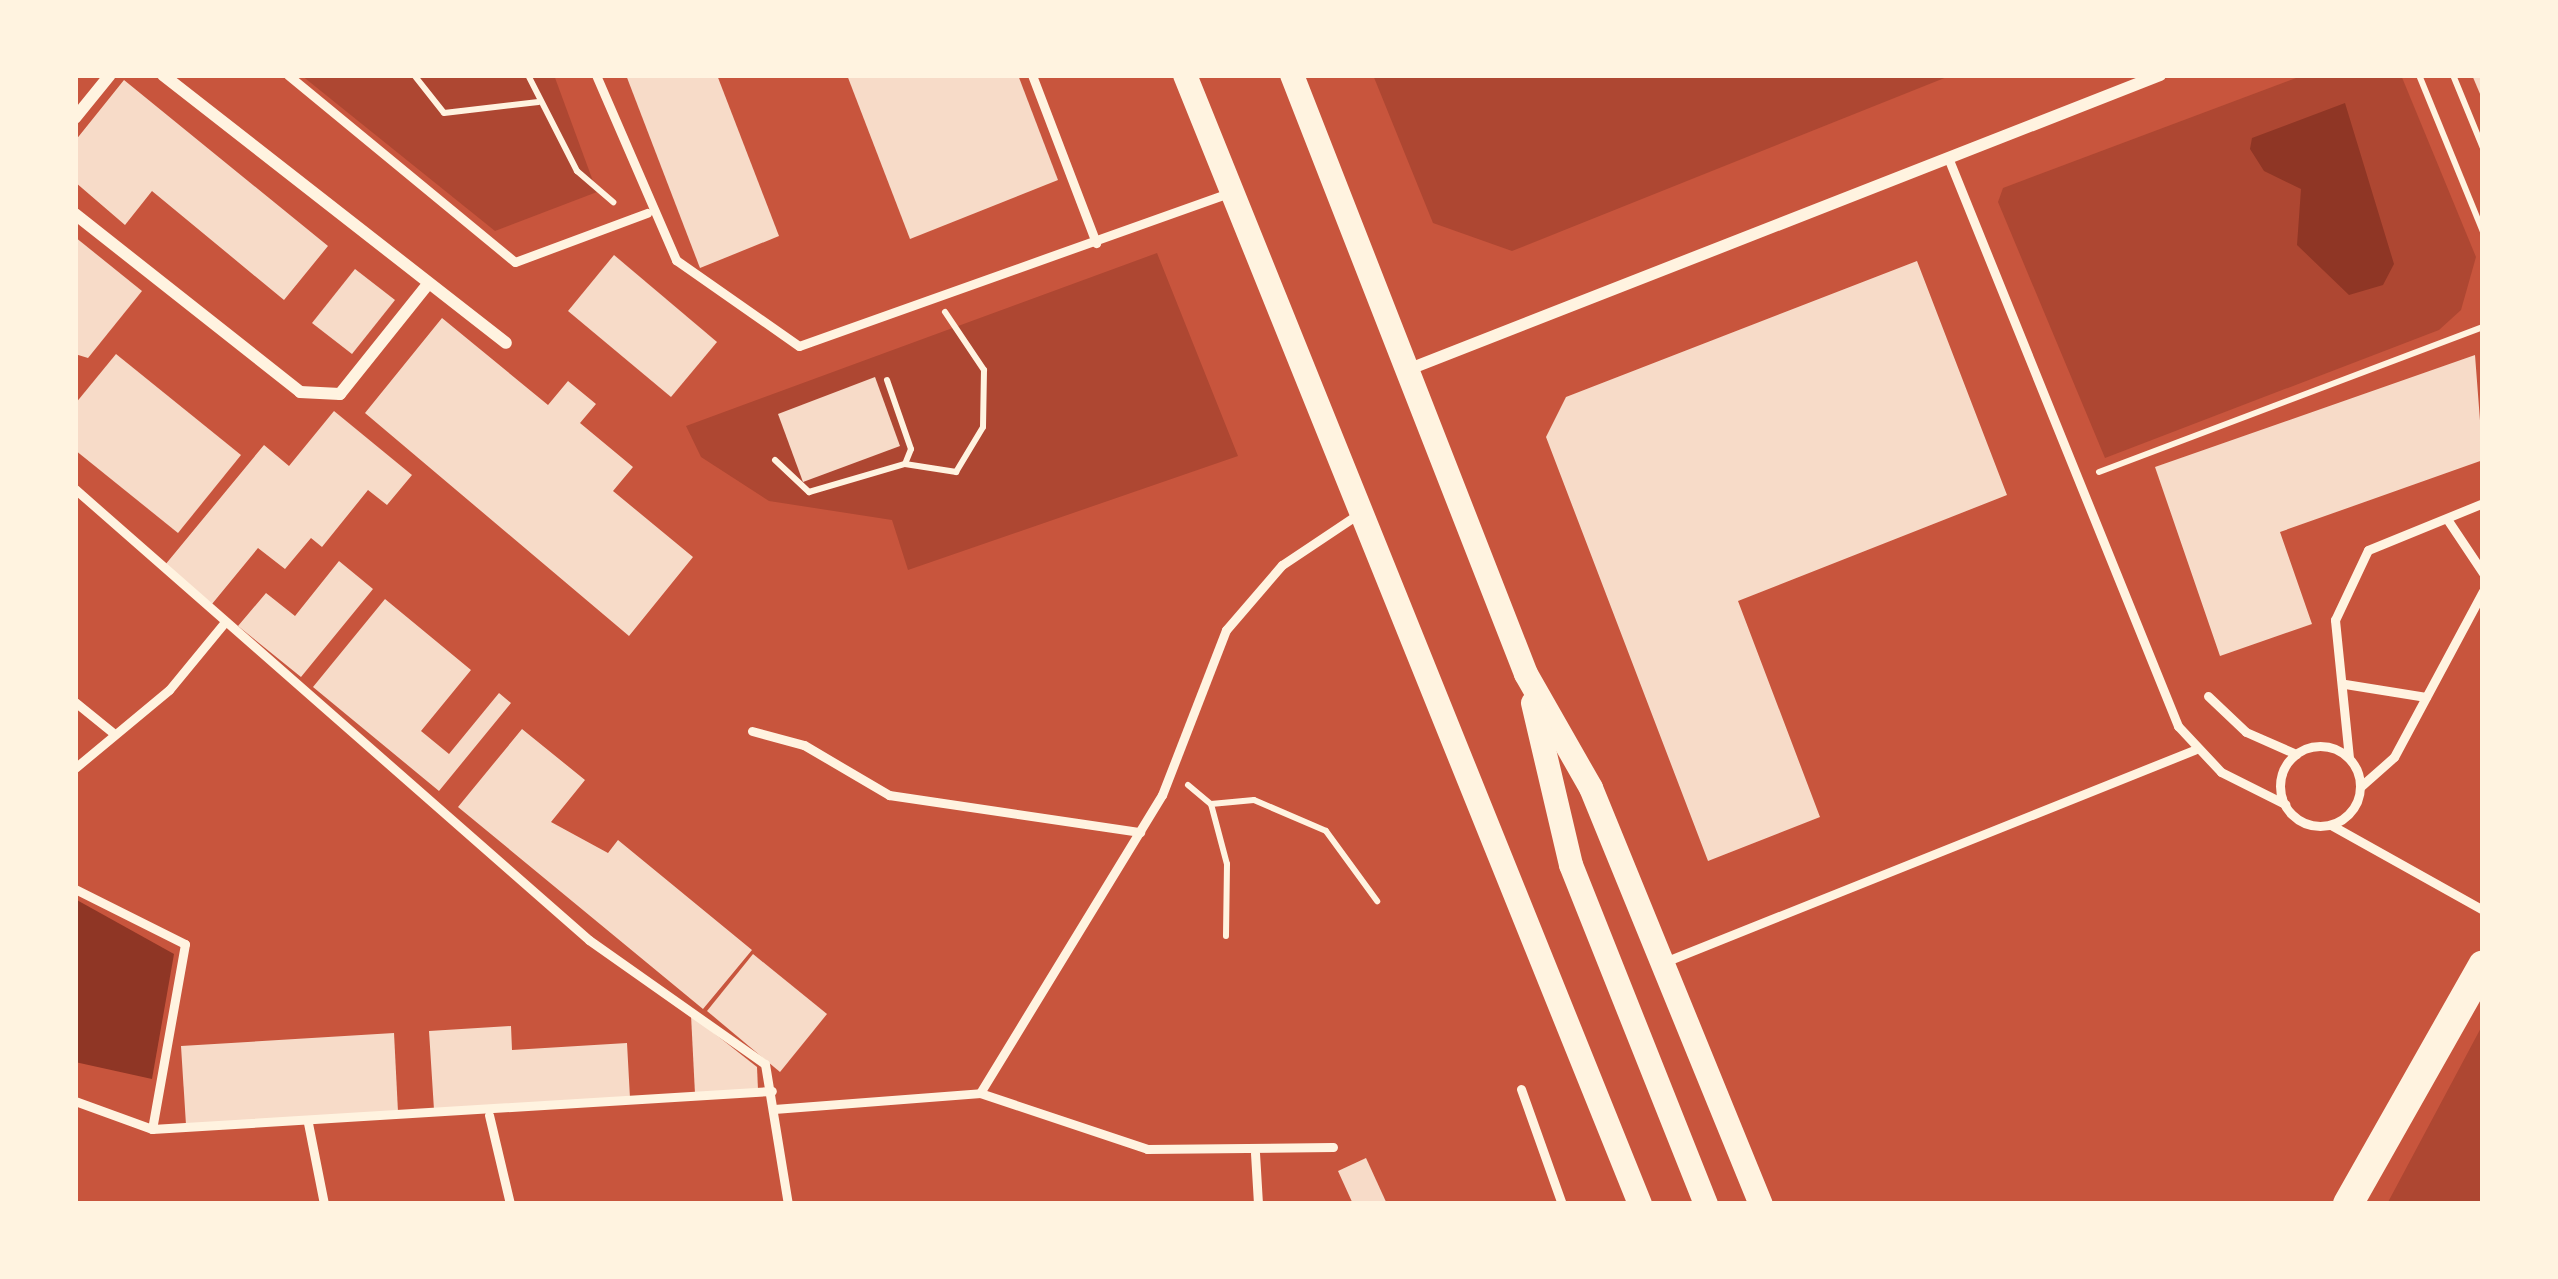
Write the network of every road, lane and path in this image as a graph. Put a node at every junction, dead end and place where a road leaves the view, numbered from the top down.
1 (110, 75) edge
2 (163, 75) edge
3 (288, 75) edge
4 (413, 75) edge
5 (529, 75) edge
6 (596, 75) edge
7 (1032, 75) edge
8 (1185, 75) edge
9 (1292, 75) edge
10 (2160, 75) edge
11 (2419, 75) edge
12 (2453, 75) edge
13 (538, 102) junction
14 (75, 118) edge
15 (2483, 148) edge
16 (1948, 160) junction
17 (1232, 192) junction
18 (75, 214) edge
19 (642, 215) junction
20 (2483, 232) edge
21 (1096, 243) junction
22 (425, 288) junction
23 (2483, 301) edge
24 (941, 302) junction
25 (2483, 314) edge
26 (2483, 327) edge
27 (506, 343) dead end
28 (1407, 370) junction
29 (887, 380) dead end
30 (775, 460) dead end
31 (905, 464) junction
32 (2099, 472) dead end
33 (75, 489) edge
34 (2483, 502) edge
35 (1360, 513) junction
36 (2447, 519) junction
37 (2483, 574) edge
38 (2483, 591) edge
39 (224, 622) junction
40 (1526, 674) junction
41 (2344, 684) junction
42 (2208, 696) dead end
43 (2426, 697) junction
44 (75, 702) edge
45 (752, 731) dead end
46 (112, 732) junction
47 (2194, 750) junction
48 (2296, 754) junction
49 (2349, 758) junction
50 (75, 768) edge
51 (1171, 772) junction
52 (2360, 787) junction
53 (1211, 804) junction
54 (2285, 804) junction
55 (2330, 824) junction
56 (1140, 832) junction
57 (75, 889) edge
58 (1377, 902) dead end
59 (2483, 910) edge
60 (1226, 936) dead end
61 (1662, 963) junction
62 (2483, 965) edge
63 (1521, 1089) dead end
64 (772, 1090) junction
65 (980, 1093) junction
66 (75, 1101) edge
67 (774, 1109) junction
68 (488, 1115) junction
69 (308, 1123) junction
70 (152, 1129) junction
71 (1333, 1147) dead end
72 (1255, 1153) junction
73 (324, 1204) edge
74 (510, 1204) edge
75 (788, 1204) edge
76 (1258, 1204) edge
77 (1562, 1204) edge
78 (1640, 1204) edge
79 (1706, 1204) edge
80 (1761, 1204) edge
81 (2348, 1204) edge

1 - 14 street
2 - 22 street
3 - 19 lane
4 - 13 path
5 - 13 path
6 - 19 lane
7 - 21 lane
8 - 17 main road
9 - 28 main road
10 - 16 street
11 - 20 path
12 - 15 path
13 - 19 path
16 - 28 street
16 - 47 lane
17 - 21 lane
17 - 35 main road
18 - 22 street
19 - 24 lane
21 - 24 lane
22 - 27 street
23 - 25 path
24 - 31 path
26 - 32 path
28 - 40 main road
29 - 31 path
30 - 31 path
33 - 39 lane
34 - 36 lane
35 - 51 lane
35 - 78 main road
36 - 37 lane
36 - 41 lane
38 - 43 lane
39 - 46 lane
39 - 64 lane
40 - 61 main road
40 - 79 main road
41 - 43 lane
41 - 49 lane
42 - 48 lane
43 - 52 lane
44 - 46 lane
45 - 56 lane
46 - 50 lane
47 - 54 lane
47 - 61 lane
48 - 49 lane
48 - 54 lane
49 - 52 lane
51 - 53 path
51 - 56 lane
52 - 55 lane
53 - 58 path
53 - 60 path
54 - 55 lane
55 - 59 lane
56 - 65 lane
57 - 70 lane
61 - 80 main road
62 - 81 main road
63 - 77 lane
64 - 67 lane
64 - 68 lane
65 - 67 lane
65 - 72 lane
66 - 70 lane
67 - 75 lane
68 - 69 lane
68 - 74 lane
69 - 70 lane
69 - 73 lane
71 - 72 lane
72 - 76 lane

